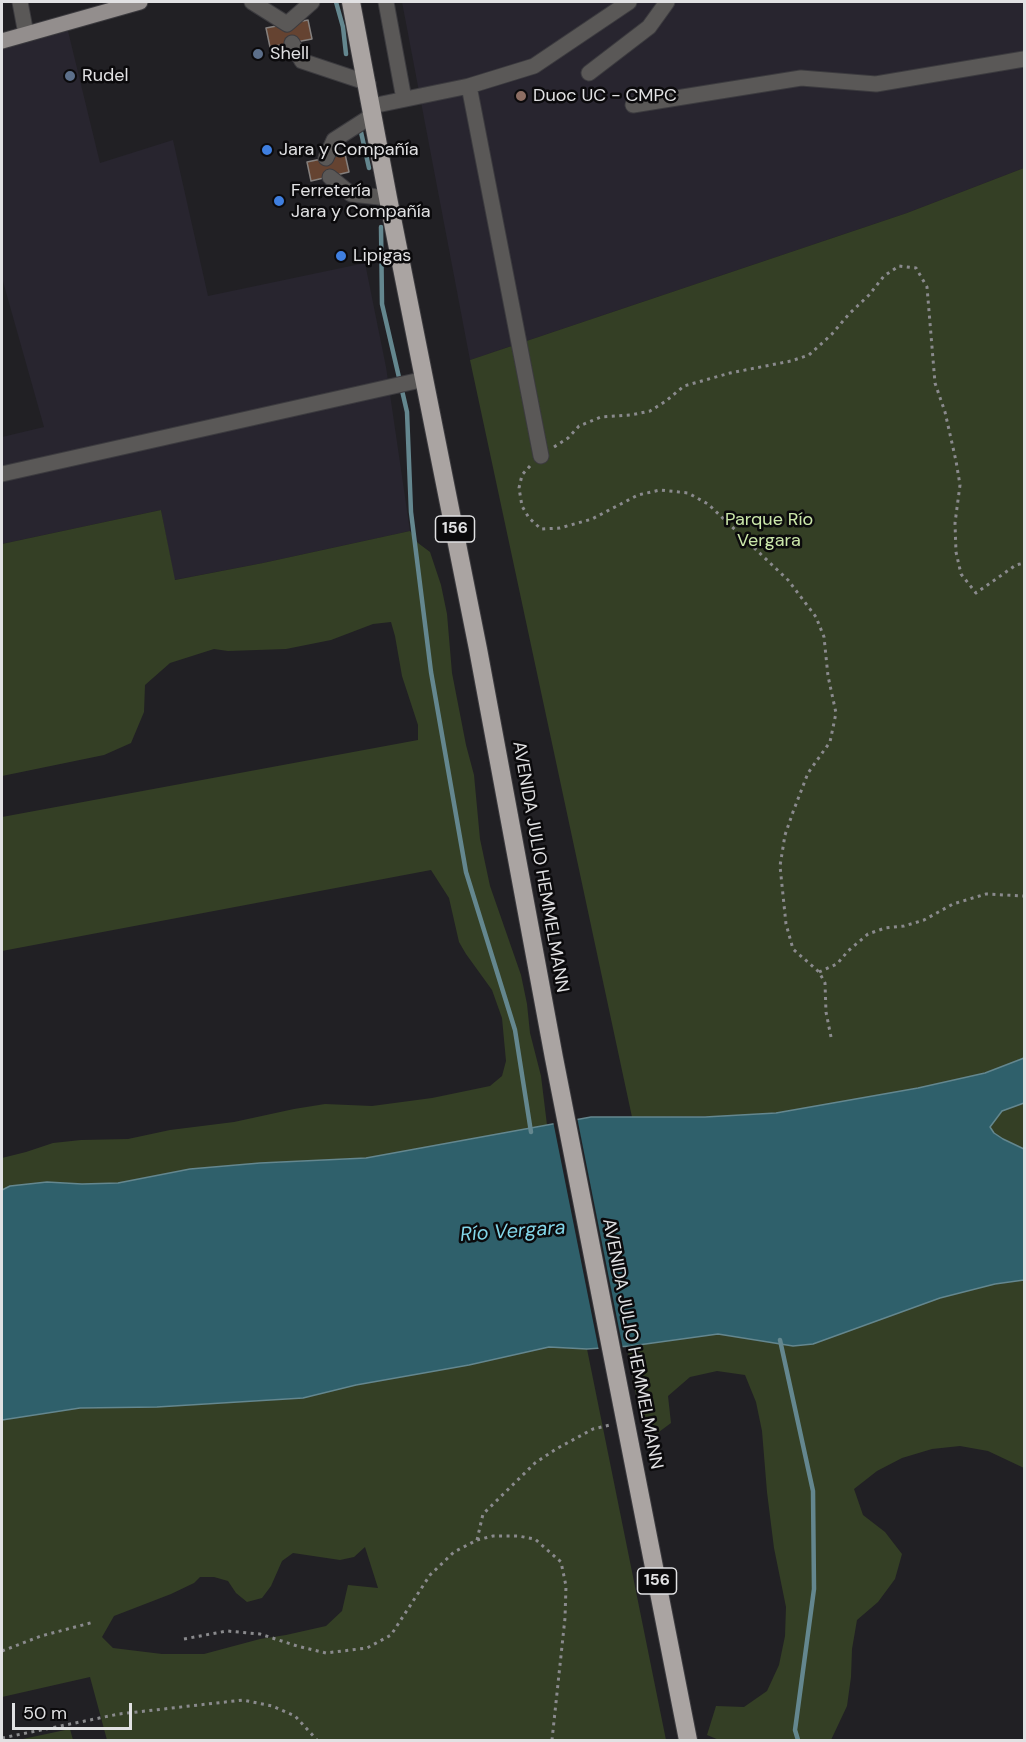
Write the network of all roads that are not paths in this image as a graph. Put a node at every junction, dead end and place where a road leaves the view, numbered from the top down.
1 (20, 2) edge
2 (140, 2) edge
3 (252, 2) edge
4 (312, 2) edge
5 (351, 2) edge
6 (386, 2) edge
7 (628, 2) edge
8 (667, 2) edge
9 (26, 34) junction
10 (2, 41) edge
11 (292, 43) dead end
12 (1024, 59) edge
13 (589, 73) dead end
14 (368, 82) junction
15 (469, 86) junction
16 (404, 99) junction
17 (633, 105) dead end
18 (372, 110) junction
19 (326, 158) dead end
20 (330, 177) dead end
21 (388, 198) junction
22 (425, 379) junction
23 (541, 456) road end
24 (2, 474) edge
25 (688, 1740) edge

1 - 9 street
2 - 9 main road
3 - 4 street
5 - 14 highway, AVENIDA JULIO HEMMELMANN / 156
6 - 16 street
7 - 15 street
8 - 13 street
9 - 10 main road
11 - 14 street
12 - 17 street
14 - 18 highway, AVENIDA JULIO HEMMELMANN / 156
15 - 16 street
15 - 23 street
16 - 18 street
18 - 19 street
18 - 21 highway, AVENIDA JULIO HEMMELMANN / 156
20 - 21 street
21 - 22 highway, AVENIDA JULIO HEMMELMANN / 156
22 - 24 street
22 - 25 highway, AVENIDA JULIO HEMMELMANN / 156

